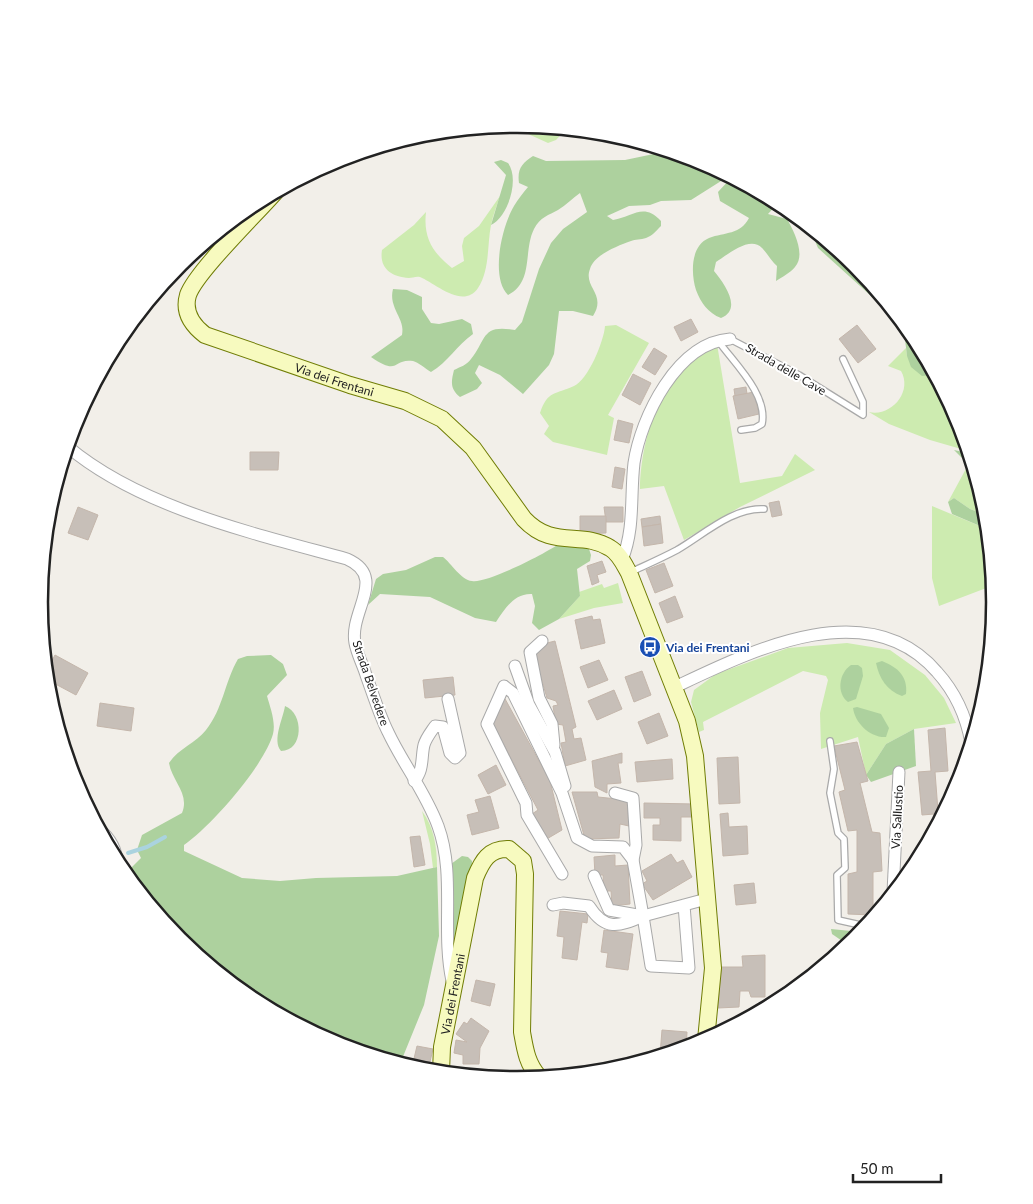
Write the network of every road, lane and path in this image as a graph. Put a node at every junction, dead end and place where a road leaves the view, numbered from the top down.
1 (260, 209) edge
2 (724, 339) junction
3 (843, 359) dead end
4 (741, 430) dead end
5 (72, 450) edge
6 (764, 509) dead end
7 (625, 566) junction
8 (542, 641) dead end
9 (515, 666) dead end
10 (674, 687) junction
11 (448, 699) dead end
12 (968, 730) edge
13 (830, 741) dead end
14 (555, 752) junction
15 (899, 772) dead end
16 (414, 781) junction
17 (562, 793) junction
18 (615, 793) dead end
19 (633, 860) junction
20 (562, 874) dead end
21 (594, 876) dead end
22 (894, 881) edge
23 (709, 900) junction
24 (553, 905) dead end
25 (684, 905) junction
26 (644, 916) junction
27 (857, 924) edge
28 (454, 988) junction
29 (707, 1030) edge
30 (441, 1065) edge
31 (533, 1070) edge

1 - 7 main road, Via dei Frentani
2 - 3 lane, Strada delle Cave
2 - 4 lane
2 - 7 street
5 - 16 street, Strada Belvedere
6 - 7 lane
7 - 10 main road
8 - 14 street
9 - 14 street
10 - 12 street
10 - 23 main road
11 - 16 street
13 - 27 lane
14 - 17 street
15 - 22 street, Via Sallustio
16 - 28 street, Strada Belvedere
17 - 19 street
17 - 20 street
18 - 19 street
19 - 26 street
21 - 26 street
23 - 25 street
23 - 29 main road
24 - 26 street
25 - 26 street
25 - 26 street
28 - 30 main road, Via dei Frentani
28 - 31 main road, Via dei Frentani

